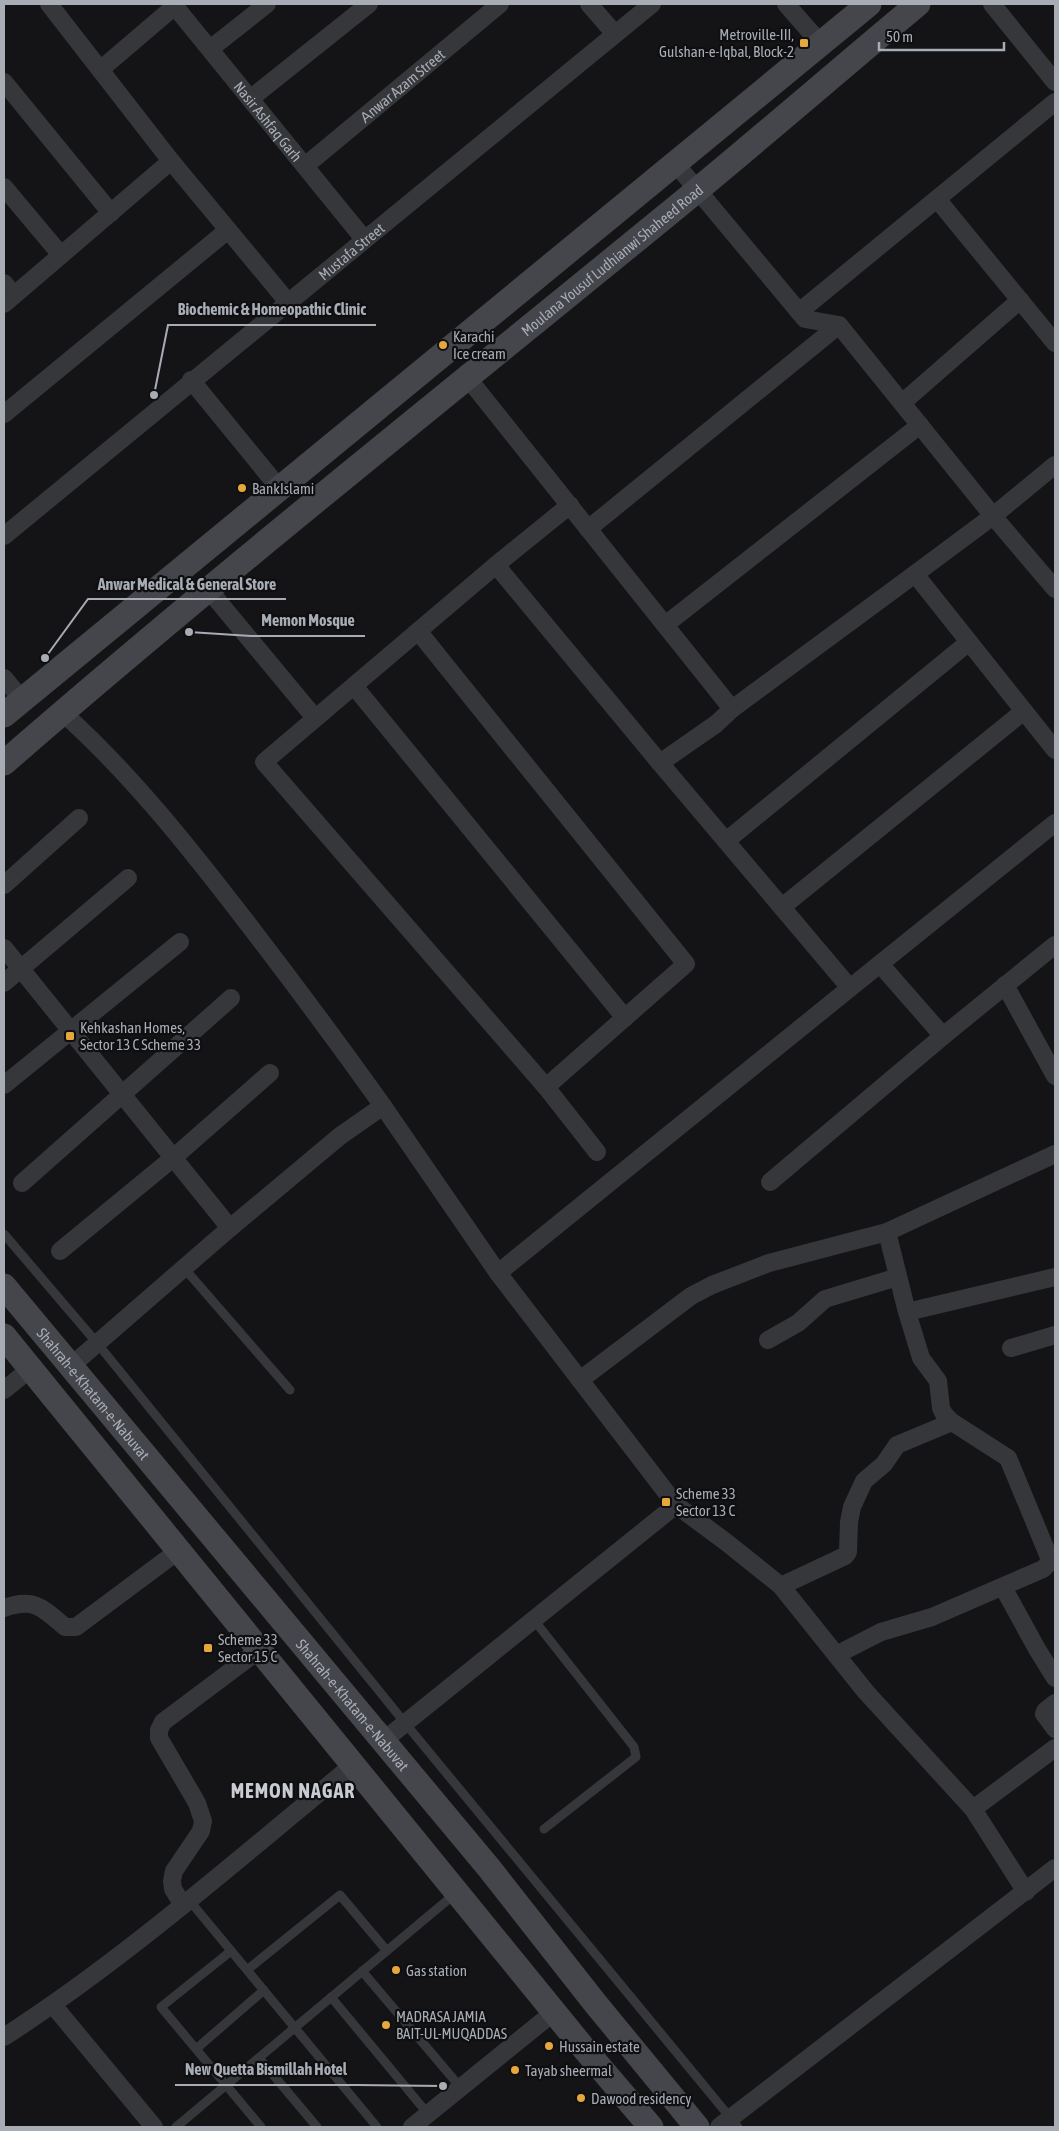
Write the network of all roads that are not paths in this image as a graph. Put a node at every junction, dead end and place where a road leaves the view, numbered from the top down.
1 (49, 4) edge
2 (267, 4) edge
3 (369, 4) edge
4 (500, 4) edge
5 (589, 4) edge
6 (652, 4) edge
7 (786, 4) edge
8 (869, 4) edge
9 (918, 4) edge
10 (992, 4) edge
11 (174, 5) edge
12 (615, 34) junction
13 (821, 44) junction
14 (210, 50) junction
15 (100, 70) junction
16 (4, 82) edge
17 (1055, 82) edge
18 (250, 99) junction
19 (1055, 102) edge
20 (171, 161) junction
21 (675, 163) junction
22 (305, 166) junction
23 (4, 187) edge
24 (698, 189) junction
25 (937, 199) junction
26 (111, 213) junction
27 (228, 230) junction
28 (364, 239) junction
29 (61, 255) junction
30 (7, 294) edge
31 (1020, 300) junction
32 (287, 302) junction
33 (799, 312) junction
34 (839, 325) junction
35 (1055, 343) edge
36 (467, 377) junction
37 (191, 380) junction
38 (902, 403) junction
39 (4, 414) edge
40 (920, 425) junction
41 (1055, 465) edge
42 (280, 489) junction
43 (570, 505) junction
44 (993, 516) junction
45 (588, 529) junction
46 (4, 536) edge
47 (496, 565) junction
48 (915, 574) junction
49 (208, 589) junction
50 (1055, 589) edge
51 (665, 625) junction
52 (418, 631) junction
53 (969, 642) junction
54 (4, 678) edge
55 (354, 686) junction
56 (13, 708) edge
57 (732, 708) junction
58 (1024, 711) junction
59 (62, 712) junction
60 (315, 718) junction
61 (1055, 750) edge
62 (4, 763) edge
63 (660, 763) junction
64 (79, 818) dead end
65 (1055, 823) edge
66 (726, 841) junction
67 (128, 878) dead end
68 (4, 885) edge
69 (782, 907) junction
70 (180, 942) dead end
71 (1055, 945) edge
72 (4, 948) edge
73 (880, 964) junction
74 (21, 969) junction
75 (4, 983) edge
76 (1005, 985) junction
77 (850, 988) junction
78 (231, 998) dead end
79 (625, 1018) junction
80 (70, 1030) junction
81 (942, 1036) junction
82 (270, 1073) dead end
83 (1055, 1076) edge
84 (4, 1085) edge
85 (546, 1087) junction
86 (122, 1095) junction
87 (382, 1106) junction
88 (597, 1152) dead end
89 (1055, 1154) edge
90 (173, 1158) junction
91 (770, 1182) dead end
92 (22, 1183) dead end
93 (230, 1228) junction
94 (887, 1232) junction
95 (4, 1234) edge
96 (60, 1251) dead end
97 (184, 1268) junction
98 (498, 1273) junction
99 (898, 1277) junction
100 (1055, 1277) edge
101 (4, 1286) edge
102 (907, 1312) junction
103 (1055, 1335) edge
104 (4, 1336) edge
105 (768, 1340) dead end
106 (97, 1343) junction
107 (1011, 1348) dead end
108 (71, 1366) junction
109 (30, 1369) junction
110 (580, 1380) junction
111 (4, 1390) edge
112 (290, 1390) dead end
113 (952, 1422) junction
114 (676, 1505) junction
115 (178, 1551) junction
116 (1052, 1556) edge
117 (781, 1586) junction
118 (1003, 1586) junction
119 (4, 1608) edge
120 (534, 1620) junction
121 (259, 1650) junction
122 (836, 1656) junction
123 (1055, 1678) edge
124 (1055, 1703) edge
125 (405, 1723) junction
126 (1055, 1729) edge
127 (383, 1741) junction
128 (1055, 1748) edge
129 (354, 1766) junction
130 (973, 1809) junction
131 (544, 1829) dead end
132 (1055, 1868) edge
133 (456, 1892) junction
134 (1026, 1892) junction
135 (186, 1902) junction
136 (387, 1950) junction
137 (231, 1951) junction
138 (247, 1970) junction
139 (362, 1972) junction
140 (264, 1990) junction
141 (331, 1997) junction
142 (53, 2005) junction
143 (554, 2012) junction
144 (295, 2028) junction
145 (4, 2037) edge
146 (196, 2049) junction
147 (258, 2058) junction
148 (226, 2085) junction
149 (461, 2088) junction
150 (428, 2114) junction
151 (729, 2124) edge
152 (154, 2127) edge
153 (176, 2127) edge
154 (261, 2127) edge
155 (317, 2127) edge
156 (377, 2127) edge
157 (412, 2127) edge
158 (651, 2127) edge
159 (697, 2127) edge

1 - 15 street
2 - 14 street
3 - 18 street
4 - 22 street, Аnwar Azam Street
5 - 12 street
6 - 12 street, Mustafa Street
7 - 13 street
8 - 13 street
9 - 24 street, Moulana Yousuf Ludhianwi Shaheed Road
10 - 17 street
11 - 14 street, Nasir Ashfaq Garh
11 - 15 street
12 - 28 street, Mustafa Street
13 - 21 street
14 - 18 street, Nasir Ashfaq Garh
15 - 20 street
16 - 26 street
18 - 22 street, Nasir Ashfaq Garh
19 - 25 street
20 - 26 street
20 - 27 street
21 - 24 street
21 - 42 street
22 - 28 street, Nasir Ashfaq Garh
23 - 29 street
24 - 33 street
24 - 36 street, Moulana Yousuf Ludhianwi Shaheed Road
25 - 31 street
25 - 33 street
26 - 29 street
27 - 32 street
27 - 39 street
28 - 32 street, Mustafa Street
29 - 30 street
31 - 35 street
31 - 38 street
32 - 37 street, Mustafa Street
33 - 34 street
34 - 38 street
34 - 45 street
36 - 43 street
36 - 49 street, Moulana Yousuf Ludhianwi Shaheed Road
37 - 42 street
37 - 46 street, Mustafa Street
38 - 40 street
40 - 44 street
40 - 51 street
41 - 44 street
42 - 56 street
43 - 45 street
43 - 47 street
44 - 48 street
44 - 50 street
45 - 51 street
47 - 52 street
47 - 63 street
48 - 53 street
48 - 57 street
49 - 59 street, Moulana Yousuf Ludhianwi Shaheed Road
49 - 60 street
51 - 57 street
52 - 55 street
52 - 79 street
53 - 58 street
53 - 66 street
54 - 56 street
55 - 60 street
55 - 79 street
57 - 63 street
58 - 61 street
58 - 69 street
59 - 62 street, Moulana Yousuf Ludhianwi Shaheed Road
59 - 87 street
60 - 85 street
63 - 66 street
64 - 68 street
65 - 73 street
66 - 69 street
67 - 74 street
69 - 77 street
70 - 80 street
71 - 76 street
72 - 74 street
73 - 77 street
73 - 81 street
74 - 75 street
74 - 80 street
76 - 81 street
76 - 83 street
77 - 98 street
78 - 86 street
79 - 85 street
80 - 84 street
80 - 86 street
81 - 91 street
82 - 90 street
85 - 88 street
86 - 90 street
86 - 92 street
87 - 93 street
87 - 98 street
89 - 94 street
90 - 93 street
90 - 96 street
93 - 97 street
94 - 99 street
94 - 110 street
95 - 106 lane
97 - 106 street
97 - 112 lane
98 - 110 street
99 - 102 street
99 - 105 street
100 - 102 street
101 - 108 street, Shahrah-e-Khatam-e-Nabuvat
102 - 113 street
103 - 107 street
104 - 109 street
106 - 108 street
106 - 125 lane
108 - 127 street, Shahrah-e-Khatam-e-Nabuvat
109 - 111 street
109 - 115 street
110 - 114 street
113 - 116 street
113 - 117 street
114 - 117 street
114 - 120 street
115 - 119 street
115 - 121 street
116 - 118 street
117 - 122 street
118 - 122 street
118 - 123 street
120 - 125 street
120 - 131 lane
121 - 129 street
121 - 135 street
122 - 130 street
124 - 126 street
125 - 127 street
125 - 151 lane
127 - 159 street, Shahrah-e-Khatam-e-Nabuvat
128 - 130 street
129 - 133 street
129 - 135 street
130 - 134 street
132 - 134 street
133 - 136 lane
133 - 143 street
134 - 151 street
135 - 137 lane
135 - 142 street
136 - 138 lane
136 - 139 lane
137 - 138 lane
137 - 146 lane
138 - 140 lane
139 - 141 lane
139 - 149 lane
140 - 144 lane
140 - 146 lane
141 - 144 lane
141 - 150 lane
142 - 145 street
142 - 152 street
143 - 149 street
143 - 158 street
144 - 147 lane
144 - 156 lane
146 - 148 lane
147 - 148 lane
147 - 155 lane
148 - 153 lane
148 - 154 lane
149 - 150 street
150 - 157 street

